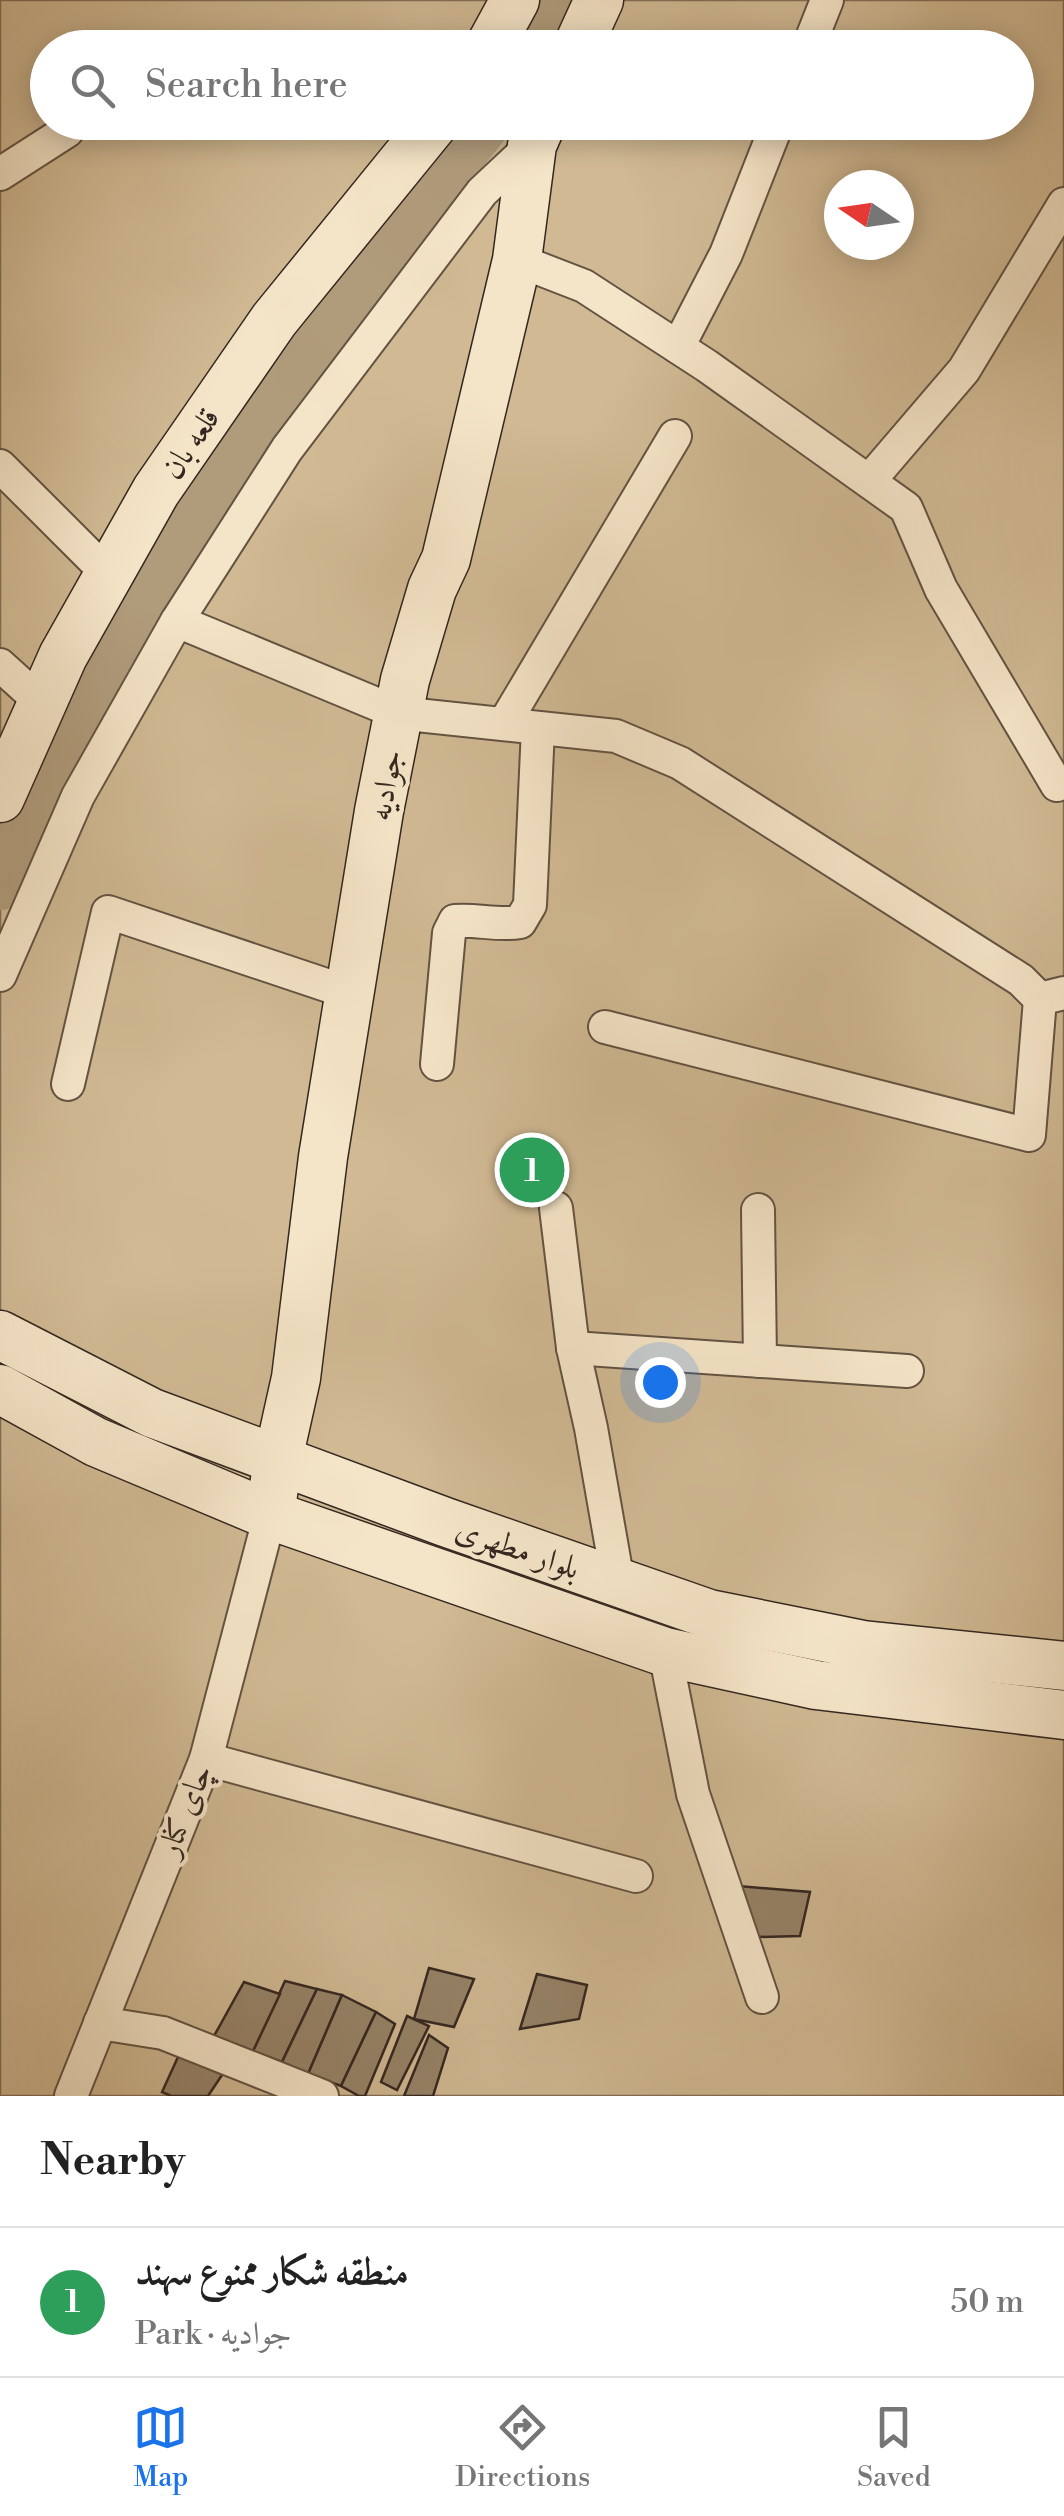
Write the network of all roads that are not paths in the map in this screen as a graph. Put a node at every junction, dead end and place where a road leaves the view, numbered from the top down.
1 (514, 0) edge
2 (599, 0) edge
3 (827, 0) edge
4 (499, 30) edge
5 (585, 30) edge
6 (815, 30) edge
7 (52, 140) edge
8 (420, 140) edge
9 (531, 140) edge
10 (536, 140) edge
11 (771, 140) edge
12 (0, 174) edge
13 (1064, 204) edge
14 (517, 260) junction
15 (678, 347) junction
16 (675, 436) dead end
17 (0, 466) edge
18 (869, 482) junction
19 (109, 575) junction
20 (177, 622) junction
21 (0, 664) edge
22 (42, 704) junction
23 (398, 714) junction
24 (504, 724) junction
25 (538, 728) junction
26 (1057, 785) dead end
27 (0, 798) edge
28 (0, 975) edge
29 (350, 993) junction
30 (1052, 996) edge
31 (605, 1027) dead end
32 (437, 1064) dead end
33 (68, 1084) dead end
34 (556, 1208) dead end
35 (758, 1210) dead end
36 (0, 1335) edge
37 (573, 1348) junction
38 (760, 1361) junction
39 (907, 1371) dead end
40 (0, 1388) edge
41 (278, 1459) junction
42 (270, 1515) junction
43 (618, 1582) junction
44 (665, 1652) junction
45 (1064, 1666) edge
46 (1064, 1715) edge
47 (206, 1759) junction
48 (636, 1876) dead end
49 (762, 1997) dead end
50 (100, 2023) junction
51 (71, 2096) edge
52 (322, 2096) edge

1 - 4 main road
2 - 5 main road
3 - 6 street
7 - 12 street
8 - 19 main road, قلعه بان
9 - 20 street
10 - 14 main road, جوادیه
11 - 15 street
13 - 18 street
14 - 15 street
14 - 23 main road, جوادیه
15 - 18 street
16 - 24 street
17 - 19 street
18 - 26 street
19 - 22 main road, قلعه بان
20 - 23 street
20 - 28 street
21 - 22 street
22 - 27 main road, قلعه بان
23 - 24 street
23 - 29 main road, جوادیه
24 - 25 street
25 - 30 street
25 - 32 street
29 - 33 street
29 - 41 main road, جوادیه
30 - 31 street
34 - 37 street
35 - 38 street
36 - 41 main road, بلوار مطهری
37 - 38 street
37 - 43 street
38 - 39 street
40 - 42 main road, بلوار مطهری
41 - 42 main road, جوادیه
41 - 43 main road, بلوار مطهری
42 - 44 main road, بلوار مطهری
42 - 47 street, چای کنار
43 - 45 main road, بلوار مطهری
44 - 46 main road, بلوار مطهری
44 - 49 street
47 - 48 street
47 - 50 street, چای کنار
50 - 51 street, چای کنار
50 - 52 street

